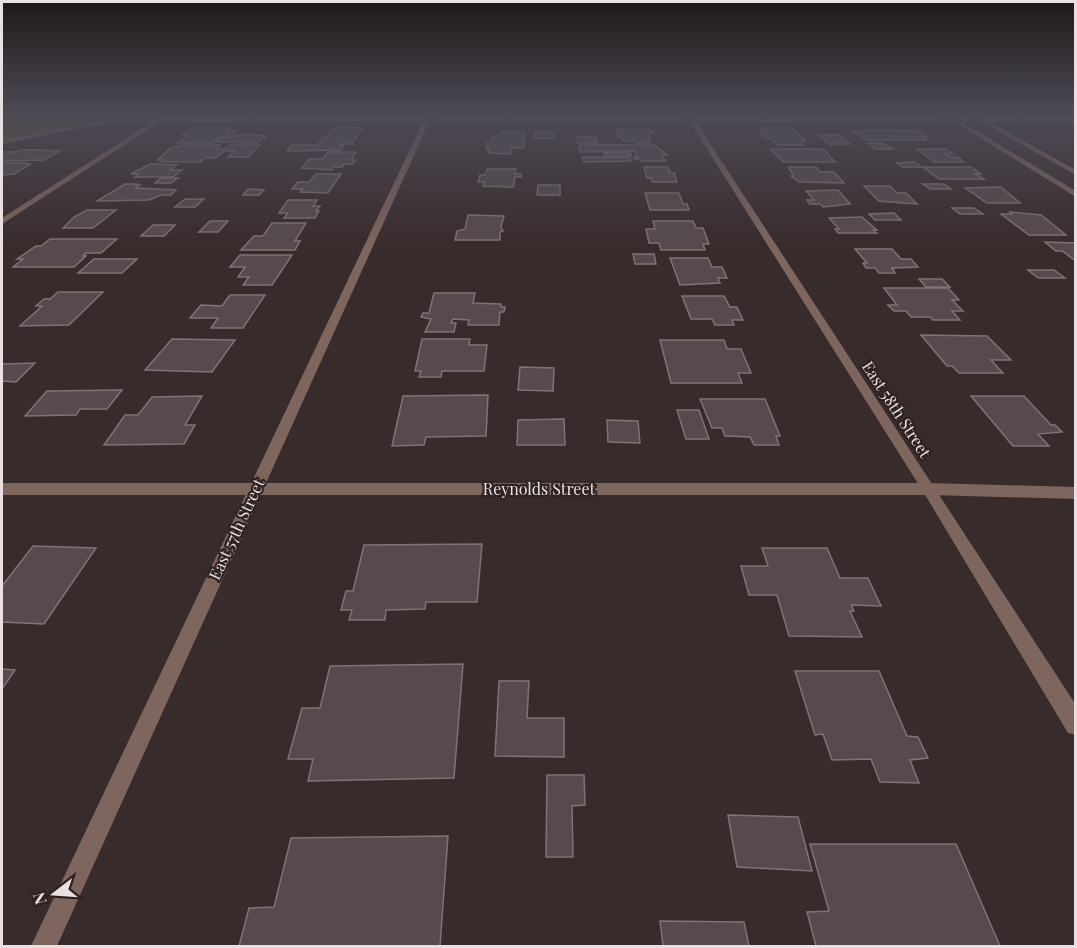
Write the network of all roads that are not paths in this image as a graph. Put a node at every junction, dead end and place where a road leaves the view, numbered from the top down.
1 (102, 157) edge
2 (410, 157) edge
3 (716, 157) edge
4 (1015, 157) edge
5 (1049, 157) edge
6 (1076, 172) edge
7 (1076, 195) edge
8 (2, 222) edge
9 (255, 488) junction
10 (2, 489) edge
11 (929, 489) junction
12 (1076, 493) edge
13 (1076, 725) edge
14 (45, 946) edge

1 - 8 street
2 - 9 street, East 57th Street
3 - 11 street, East 58th Street
4 - 7 street
5 - 6 street
9 - 10 street, Reynolds Street
9 - 11 street, Reynolds Street
9 - 14 street, East 57th Street
11 - 12 street, Reynolds Street
11 - 13 street, East 58th Street

